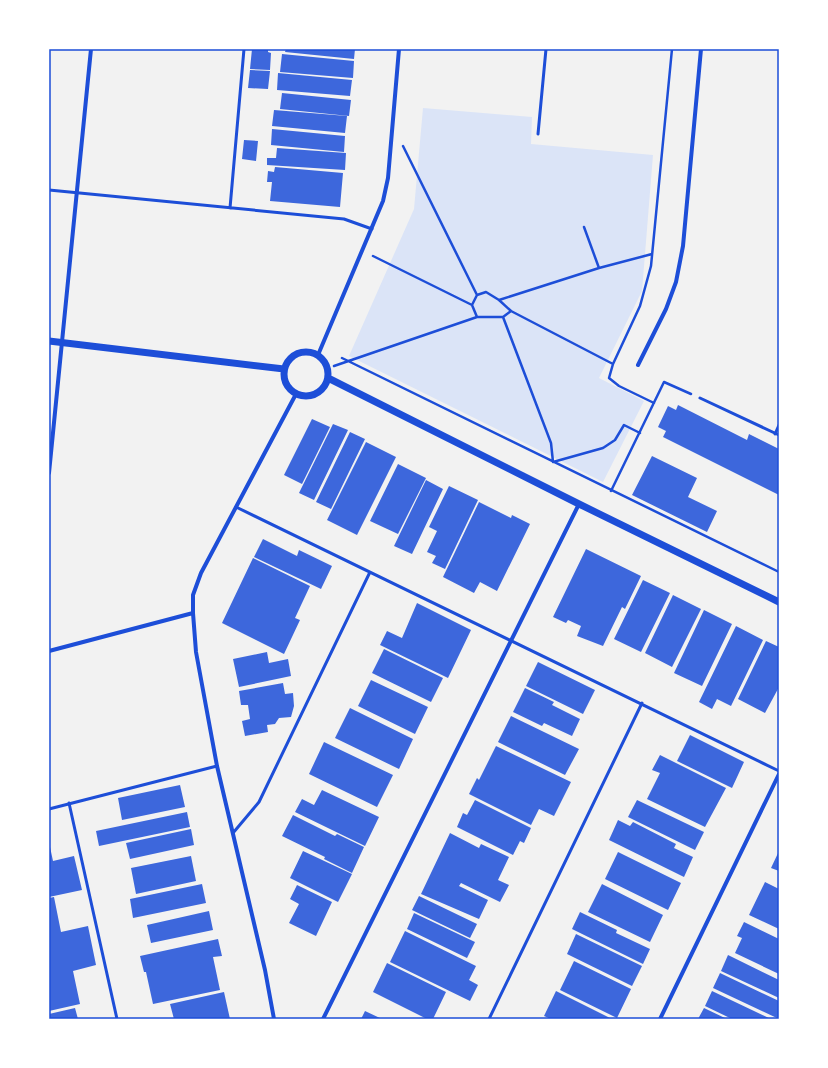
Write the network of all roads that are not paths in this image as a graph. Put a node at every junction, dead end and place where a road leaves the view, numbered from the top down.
1 (91, 49) edge
2 (244, 49) edge
3 (399, 49) edge
4 (546, 49) edge
5 (701, 49) edge
6 (538, 134) dead end
7 (49, 190) edge
8 (76, 192) junction
9 (230, 208) junction
10 (372, 229) junction
11 (49, 341) edge
12 (62, 342) junction
13 (318, 355) junction
14 (638, 365) dead end
15 (284, 368) junction
16 (328, 378) junction
17 (296, 394) junction
18 (700, 398) road end
19 (779, 425) edge
20 (775, 434) junction
21 (779, 435) edge
22 (49, 473) edge
23 (579, 504) junction
24 (236, 507) junction
25 (370, 572) junction
26 (779, 602) edge
27 (192, 613) junction
28 (510, 640) junction
29 (49, 651) edge
30 (642, 703) junction
31 (217, 766) junction
32 (779, 773) edge
33 (69, 803) junction
34 (49, 809) edge
35 (232, 834) junction
36 (117, 1019) edge
37 (274, 1019) edge
38 (323, 1019) edge
39 (488, 1019) edge
40 (660, 1019) edge

1 - 8 street
2 - 9 lane
3 - 10 street
4 - 6 lane
5 - 14 street
7 - 8 lane
8 - 9 lane
8 - 12 street
9 - 10 lane
10 - 13 street
11 - 12 street
12 - 15 street
12 - 22 street
13 - 15 street
13 - 16 street
15 - 17 street
16 - 17 street
16 - 23 street
17 - 24 street
18 - 20 lane
19 - 20 lane
20 - 21 lane
23 - 26 street
23 - 28 street
24 - 25 lane
24 - 27 street
25 - 28 lane
25 - 35 lane
27 - 29 street
27 - 31 street
28 - 30 lane
28 - 38 street
30 - 32 lane
30 - 39 lane
31 - 33 lane
31 - 35 street
32 - 40 street
33 - 34 lane
33 - 36 lane
35 - 37 street

